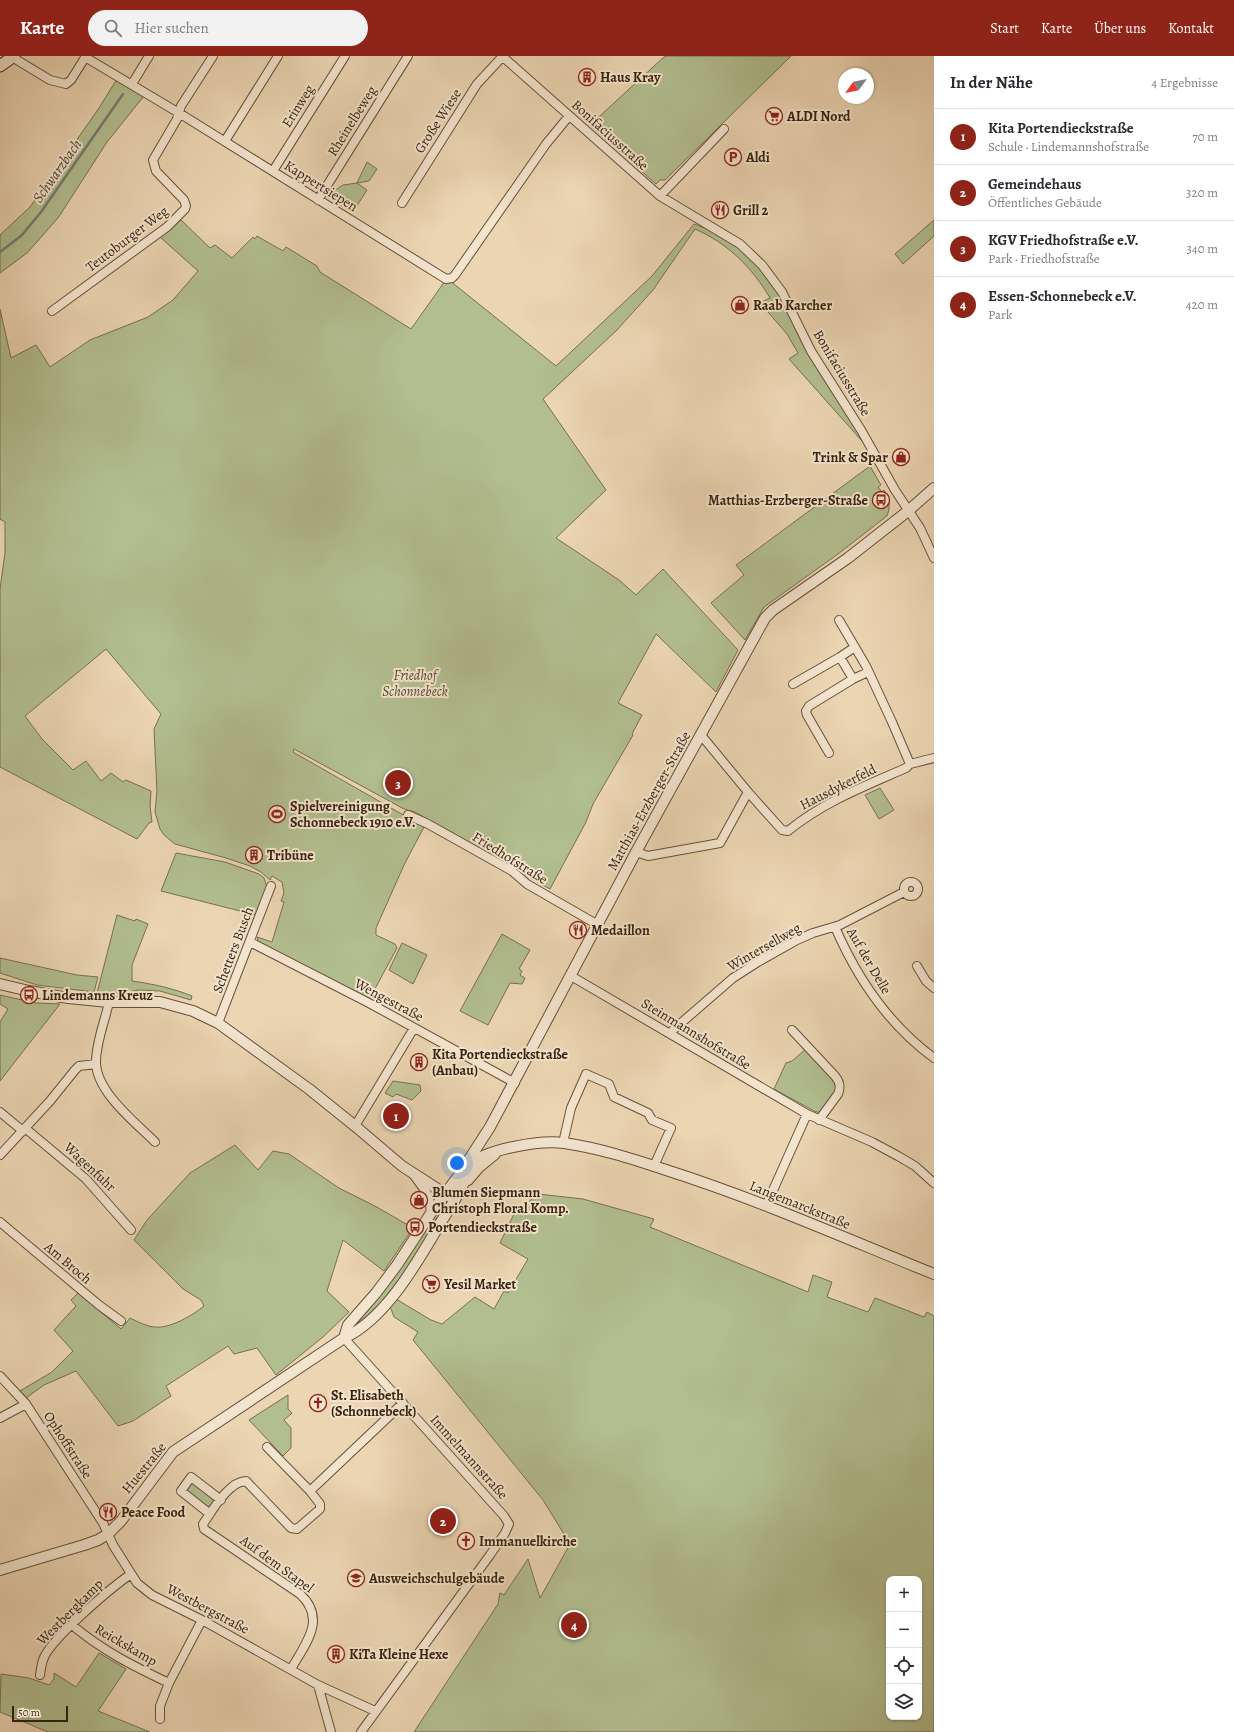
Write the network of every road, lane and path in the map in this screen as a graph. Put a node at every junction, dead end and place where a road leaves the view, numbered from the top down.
1 (86, 56) edge
2 (149, 56) edge
3 (213, 56) edge
4 (278, 56) edge
5 (345, 56) edge
6 (408, 56) edge
7 (502, 56) edge
8 (13, 57) edge
9 (0, 66) edge
10 (132, 84) junction
11 (179, 113) junction
12 (569, 116) junction
13 (724, 129) dead end
14 (225, 141) junction
15 (273, 170) junction
16 (660, 196) junction
17 (318, 200) junction
18 (402, 203) dead end
19 (52, 311) dead end
20 (934, 488) edge
21 (908, 511) junction
22 (934, 558) edge
23 (839, 620) dead end
24 (855, 647) junction
25 (840, 657) junction
26 (868, 672) junction
27 (854, 680) junction
28 (793, 684) dead end
29 (701, 735) junction
30 (829, 753) dead end
31 (934, 758) edge
32 (910, 764) junction
33 (748, 792) junction
34 (408, 815) dead end
35 (636, 852) junction
36 (271, 886) dead end
37 (904, 892) dead end
38 (598, 925) junction
39 (835, 927) junction
40 (250, 942) junction
41 (917, 966) dead end
42 (571, 976) junction
43 (0, 984) edge
44 (934, 988) edge
45 (110, 1002) junction
46 (218, 1023) junction
47 (414, 1028) junction
48 (792, 1030) dead end
49 (671, 1034) junction
50 (934, 1058) edge
51 (96, 1064) junction
52 (515, 1082) junction
53 (0, 1112) edge
54 (807, 1114) junction
55 (819, 1120) junction
56 (355, 1126) junction
57 (24, 1129) junction
58 (155, 1142) dead end
59 (563, 1143) junction
60 (498, 1152) junction
61 (0, 1155) edge
62 (471, 1159) junction
63 (654, 1166) junction
64 (412, 1174) junction
65 (934, 1183) edge
66 (464, 1185) junction
67 (444, 1194) junction
68 (455, 1200) junction
69 (766, 1206) junction
70 (431, 1213) junction
71 (0, 1222) edge
72 (131, 1230) dead end
73 (934, 1274) edge
74 (121, 1322) dead end
75 (344, 1338) junction
76 (0, 1376) edge
77 (403, 1403) junction
78 (26, 1404) junction
79 (0, 1418) edge
80 (267, 1447) dead end
81 (310, 1491) junction
82 (221, 1500) junction
83 (210, 1514) junction
84 (108, 1534) junction
85 (0, 1570) edge
86 (131, 1574) junction
87 (202, 1620) junction
88 (72, 1625) junction
89 (292, 1669) junction
90 (40, 1675) dead end
91 (169, 1683) junction
92 (318, 1684) junction
93 (375, 1711) junction
94 (160, 1719) dead end
95 (331, 1732) edge
96 (361, 1732) edge

1 - 8 street, Kappertsiepen
1 - 10 street, Kappertsiepen
2 - 10 street
3 - 11 street, Teutoburger Weg
4 - 14 street
5 - 15 street, Erinweg
6 - 17 street, Rheinelbeweg
7 - 12 street, Bonifaciusstraße
7 - 18 street, Große Wiese
8 - 9 main road
10 - 11 street, Kappertsiepen
11 - 14 street, Kappertsiepen
11 - 19 street, Teutoburger Weg
12 - 16 street, Bonifaciusstraße
12 - 17 street, Kappertsiepen
13 - 16 street
14 - 15 street, Kappertsiepen
15 - 17 street, Kappertsiepen
16 - 21 street, Bonifaciusstraße
20 - 21 street, Matthias-Erzberger-Straße
21 - 22 street, Bonifaciusstraße
21 - 29 street, Matthias-Erzberger-Straße
23 - 24 street
24 - 25 street
24 - 26 street
25 - 27 street
25 - 28 street
26 - 27 street
26 - 32 street
27 - 30 street
29 - 33 street, Hausdykerfeld
29 - 35 street, Matthias-Erzberger-Straße
31 - 32 street, Hausdykerfeld
32 - 33 street, Hausdykerfeld
33 - 35 street
34 - 38 street, Friedhofstraße
35 - 38 street, Matthias-Erzberger-Straße
36 - 40 street, Schetters Busch
37 - 39 street, Wintersellweg
38 - 42 street, Matthias-Erzberger-Straße
39 - 49 street, Wintersellweg
39 - 50 street, Auf der Delle
40 - 46 street, Schetters Busch
40 - 47 street, Wengestraße
41 - 44 street
42 - 49 street, Steinmannshofstraße
42 - 52 street, Matthias-Erzberger-Straße
43 - 45 street
45 - 46 street
45 - 51 street
46 - 56 street
47 - 52 street, Wengestraße
47 - 56 street
48 - 55 street
49 - 54 street, Steinmannshofstraße
51 - 57 street
51 - 58 street
52 - 62 street, Matthias-Erzberger-Straße
53 - 57 street, Wagenfuhr
54 - 55 street, Steinmannshofstraße
54 - 69 street
55 - 65 street, Steinmannshofstraße
56 - 64 street
57 - 61 street
57 - 72 street, Wagenfuhr
59 - 60 street, Langemarckstraße
59 - 63 street, Langemarckstraße
59 - 63 street
60 - 62 street, Langemarckstraße
60 - 66 street, Langemarckstraße
62 - 66 street, Matthias-Erzberger-Straße
62 - 67 street, Langemarckstraße
63 - 69 street, Langemarckstraße
64 - 67 street
64 - 70 street
66 - 68 street, Matthias-Erzberger-Straße
67 - 68 street
67 - 70 street
68 - 75 street, Huestraße
69 - 73 street, Langemarckstraße
70 - 75 street
71 - 74 street, Am Broch
75 - 77 street, Immelmannstraße
75 - 84 street, Huestraße
76 - 78 street, Ophoffstraße
77 - 81 street
77 - 93 street, Immelmannstraße
78 - 79 street
78 - 84 street, Ophoffstraße
80 - 81 street, Auf dem Stapel
81 - 82 street, Auf dem Stapel
82 - 83 street, Auf dem Stapel
82 - 83 street
83 - 89 street, Auf dem Stapel
84 - 85 street, Huestraße
84 - 86 street, Westbergstraße
86 - 87 street, Westbergstraße
86 - 88 street, Westbergkamp
87 - 89 street, Westbergstraße
87 - 91 street
88 - 90 street, Westbergkamp
88 - 91 street, Reickskamp
89 - 92 street, Westbergstraße
91 - 94 street
92 - 93 street, Westbergstraße
92 - 95 street
93 - 96 street

